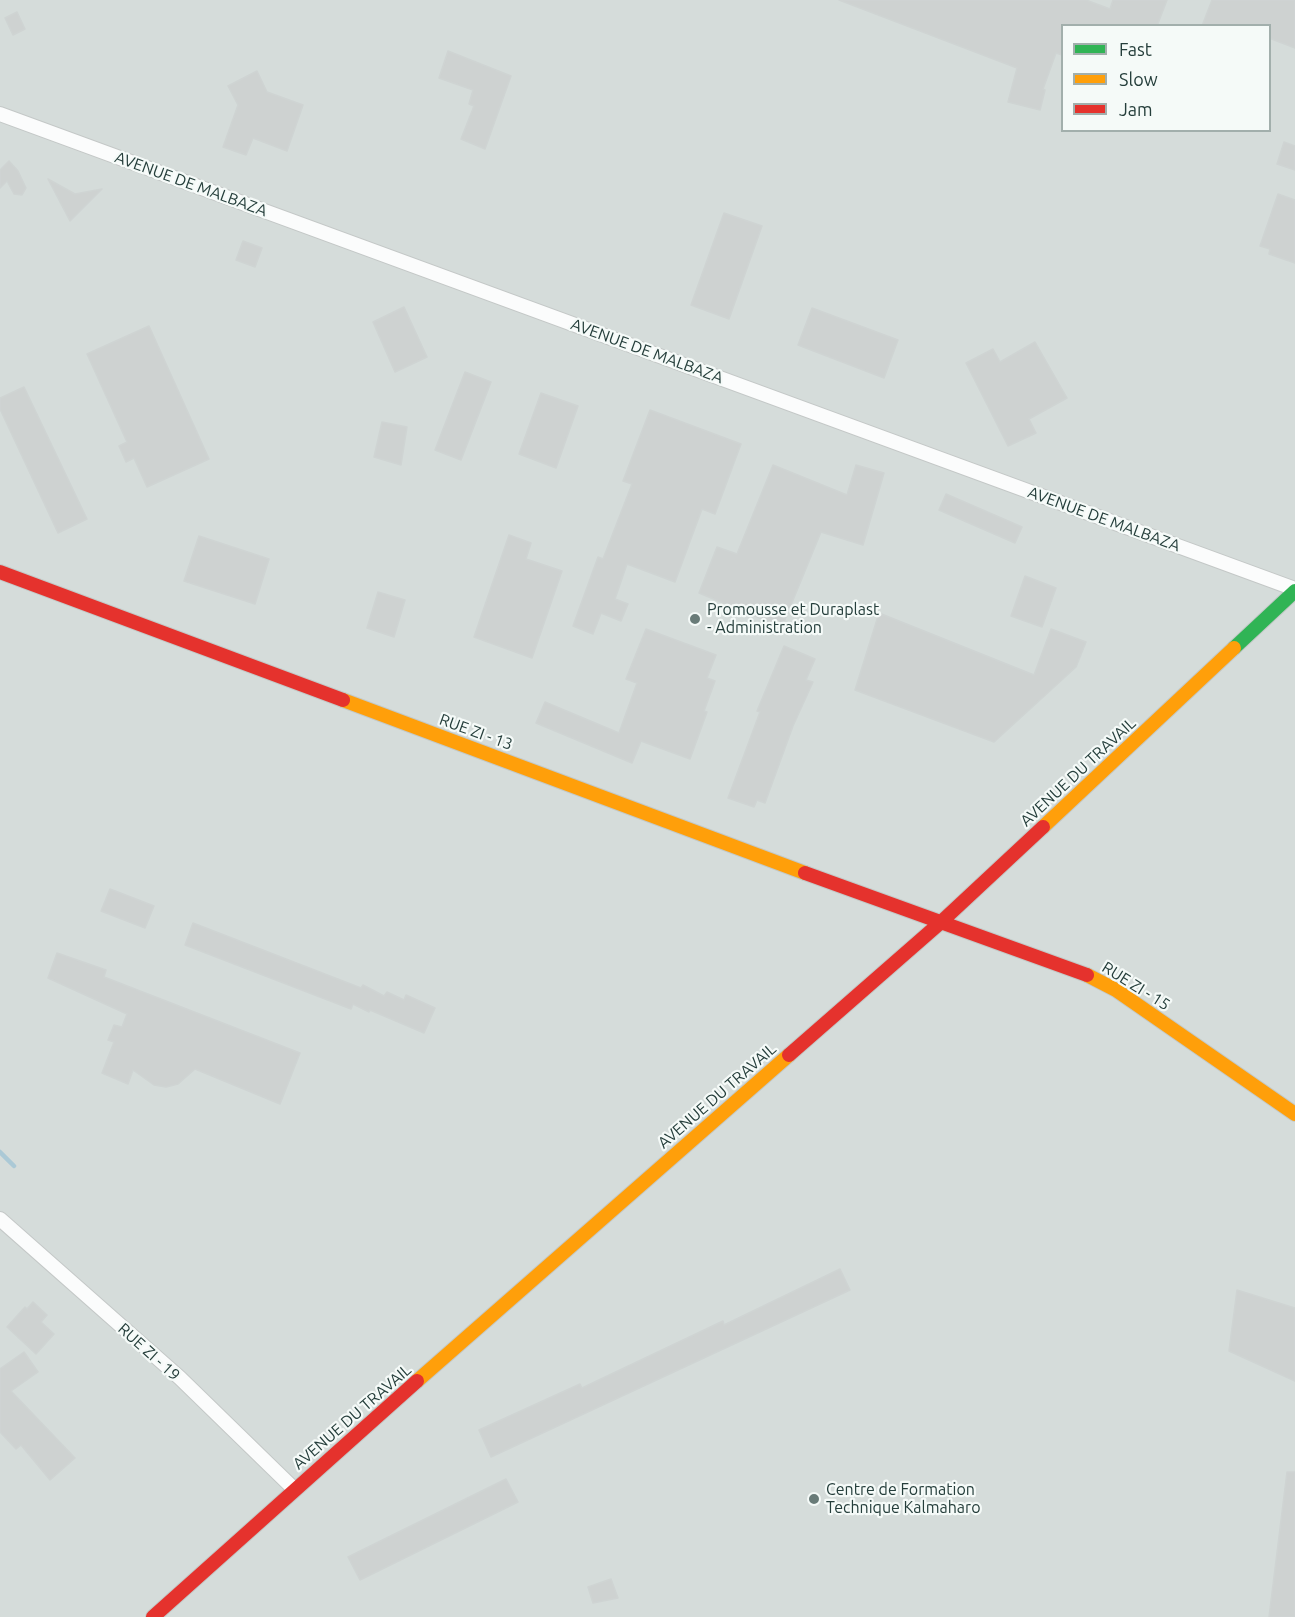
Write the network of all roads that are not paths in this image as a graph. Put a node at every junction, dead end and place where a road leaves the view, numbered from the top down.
1 (0, 114) edge
2 (0, 572) edge
3 (1295, 590) edge
4 (940, 923) junction
5 (1295, 1114) edge
6 (0, 1219) edge
7 (294, 1489) junction
8 (153, 1617) edge

1 - 3 street, AVENUE DE MALBAZA
2 - 4 street, RUE ZI - 13
3 - 4 street, AVENUE DU TRAVAIL
4 - 5 street, RUE ZI - 15
4 - 7 street, AVENUE DU TRAVAIL
6 - 7 street, RUE ZI - 19
7 - 8 street, AVENUE DU TRAVAIL

